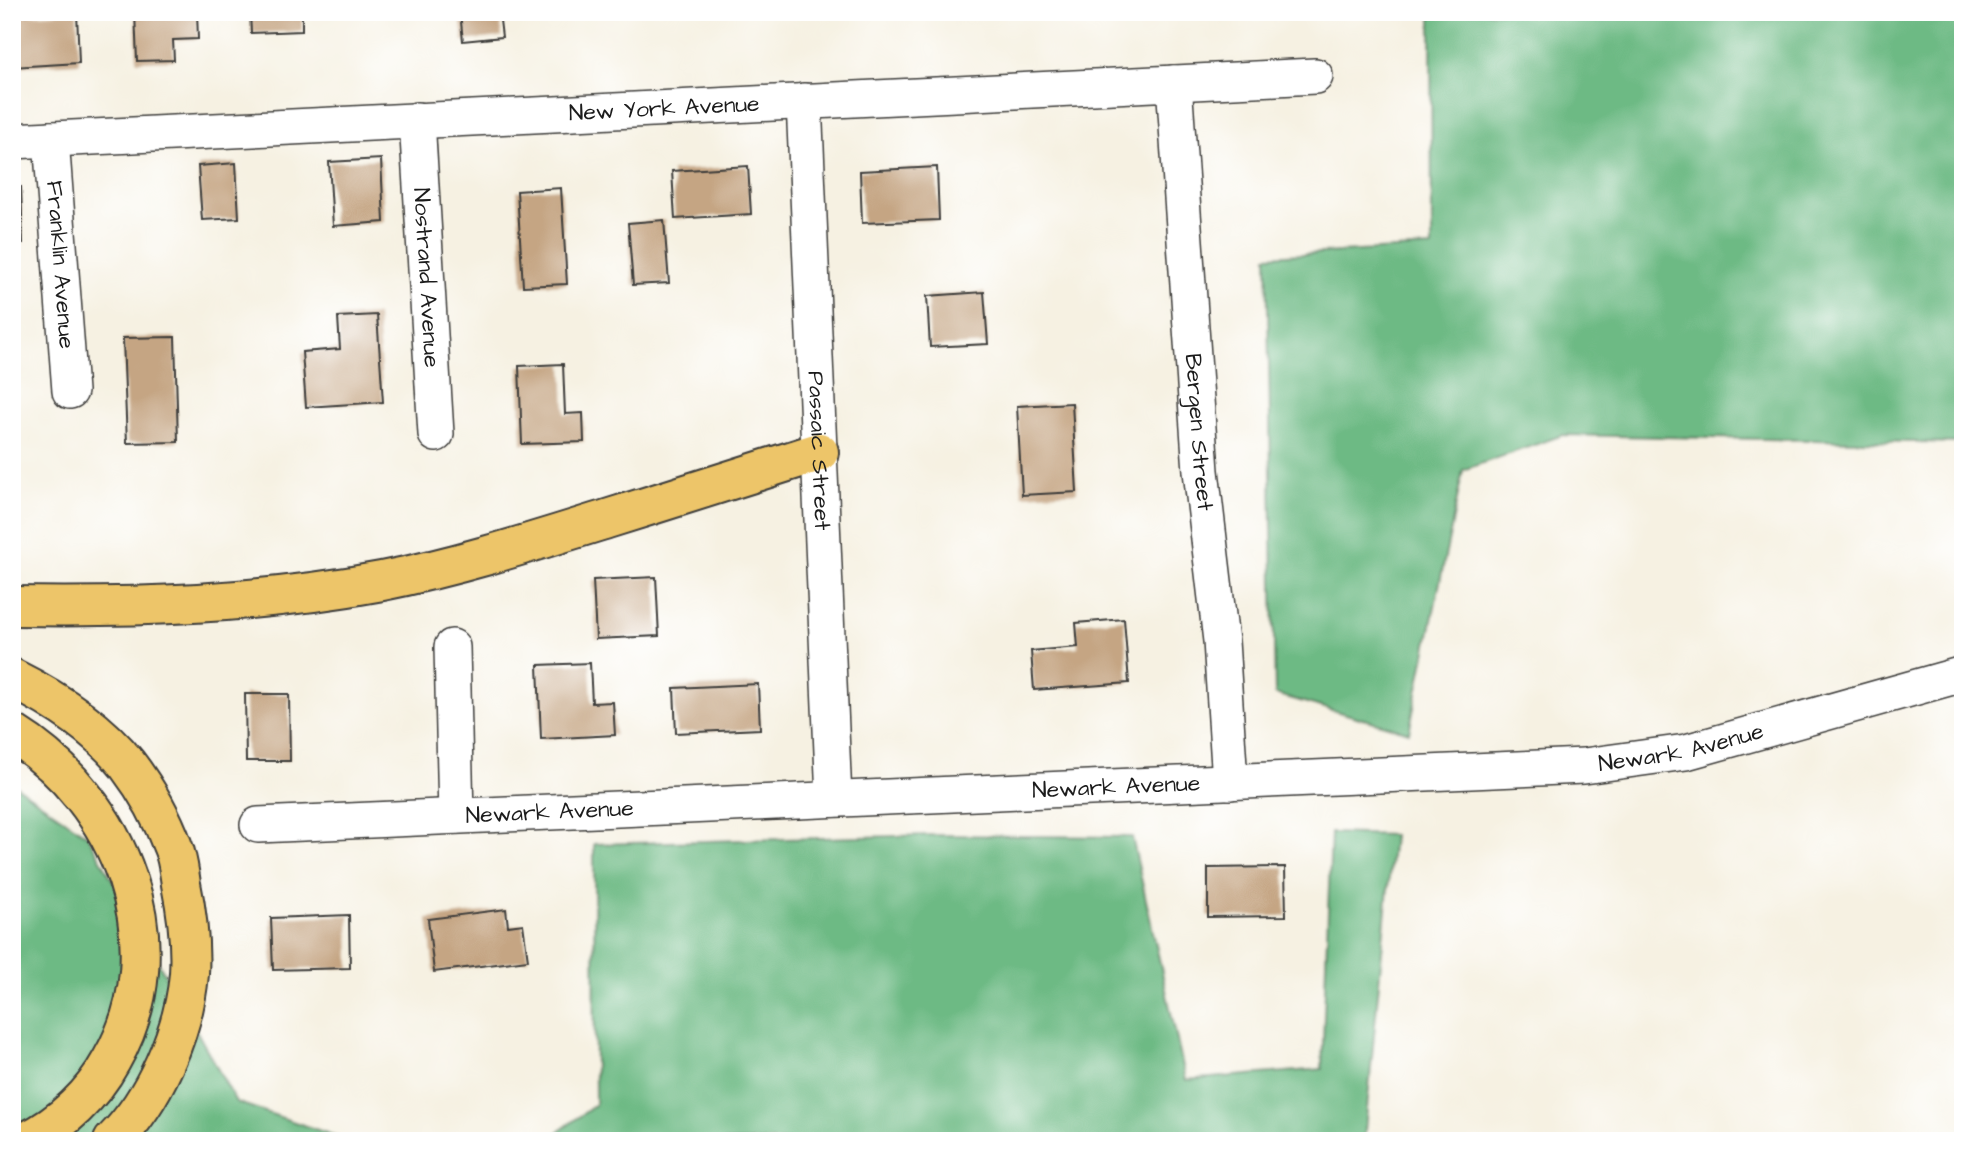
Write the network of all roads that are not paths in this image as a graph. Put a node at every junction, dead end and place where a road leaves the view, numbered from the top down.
1 (1315, 76) dead end
2 (1174, 83) junction
3 (804, 101) junction
4 (417, 120) junction
5 (51, 139) junction
6 (12, 141) edge
7 (71, 391) dead end
8 (436, 433) dead end
9 (820, 452) junction
10 (12, 606) edge
11 (452, 647) dead end
12 (1963, 674) edge
13 (12, 678) edge
14 (12, 733) edge
15 (1230, 782) junction
16 (834, 799) junction
17 (456, 816) junction
18 (257, 825) dead end
19 (27, 1141) edge
20 (113, 1141) edge

1 - 2 street, New York Avenue
2 - 3 street, New York Avenue
2 - 15 street, Bergen Street
3 - 4 street, New York Avenue
3 - 9 street, Passaic Street
4 - 5 street, New York Avenue
4 - 8 street, Nostrand Avenue
5 - 6 street, New York Avenue
5 - 7 street, Franklin Avenue
9 - 10 highway
9 - 16 street, Passaic Street
11 - 17 street
12 - 15 street, Newark Avenue
13 - 20 highway
14 - 19 highway
15 - 16 street, Newark Avenue
16 - 17 street, Newark Avenue
17 - 18 street, Newark Avenue

